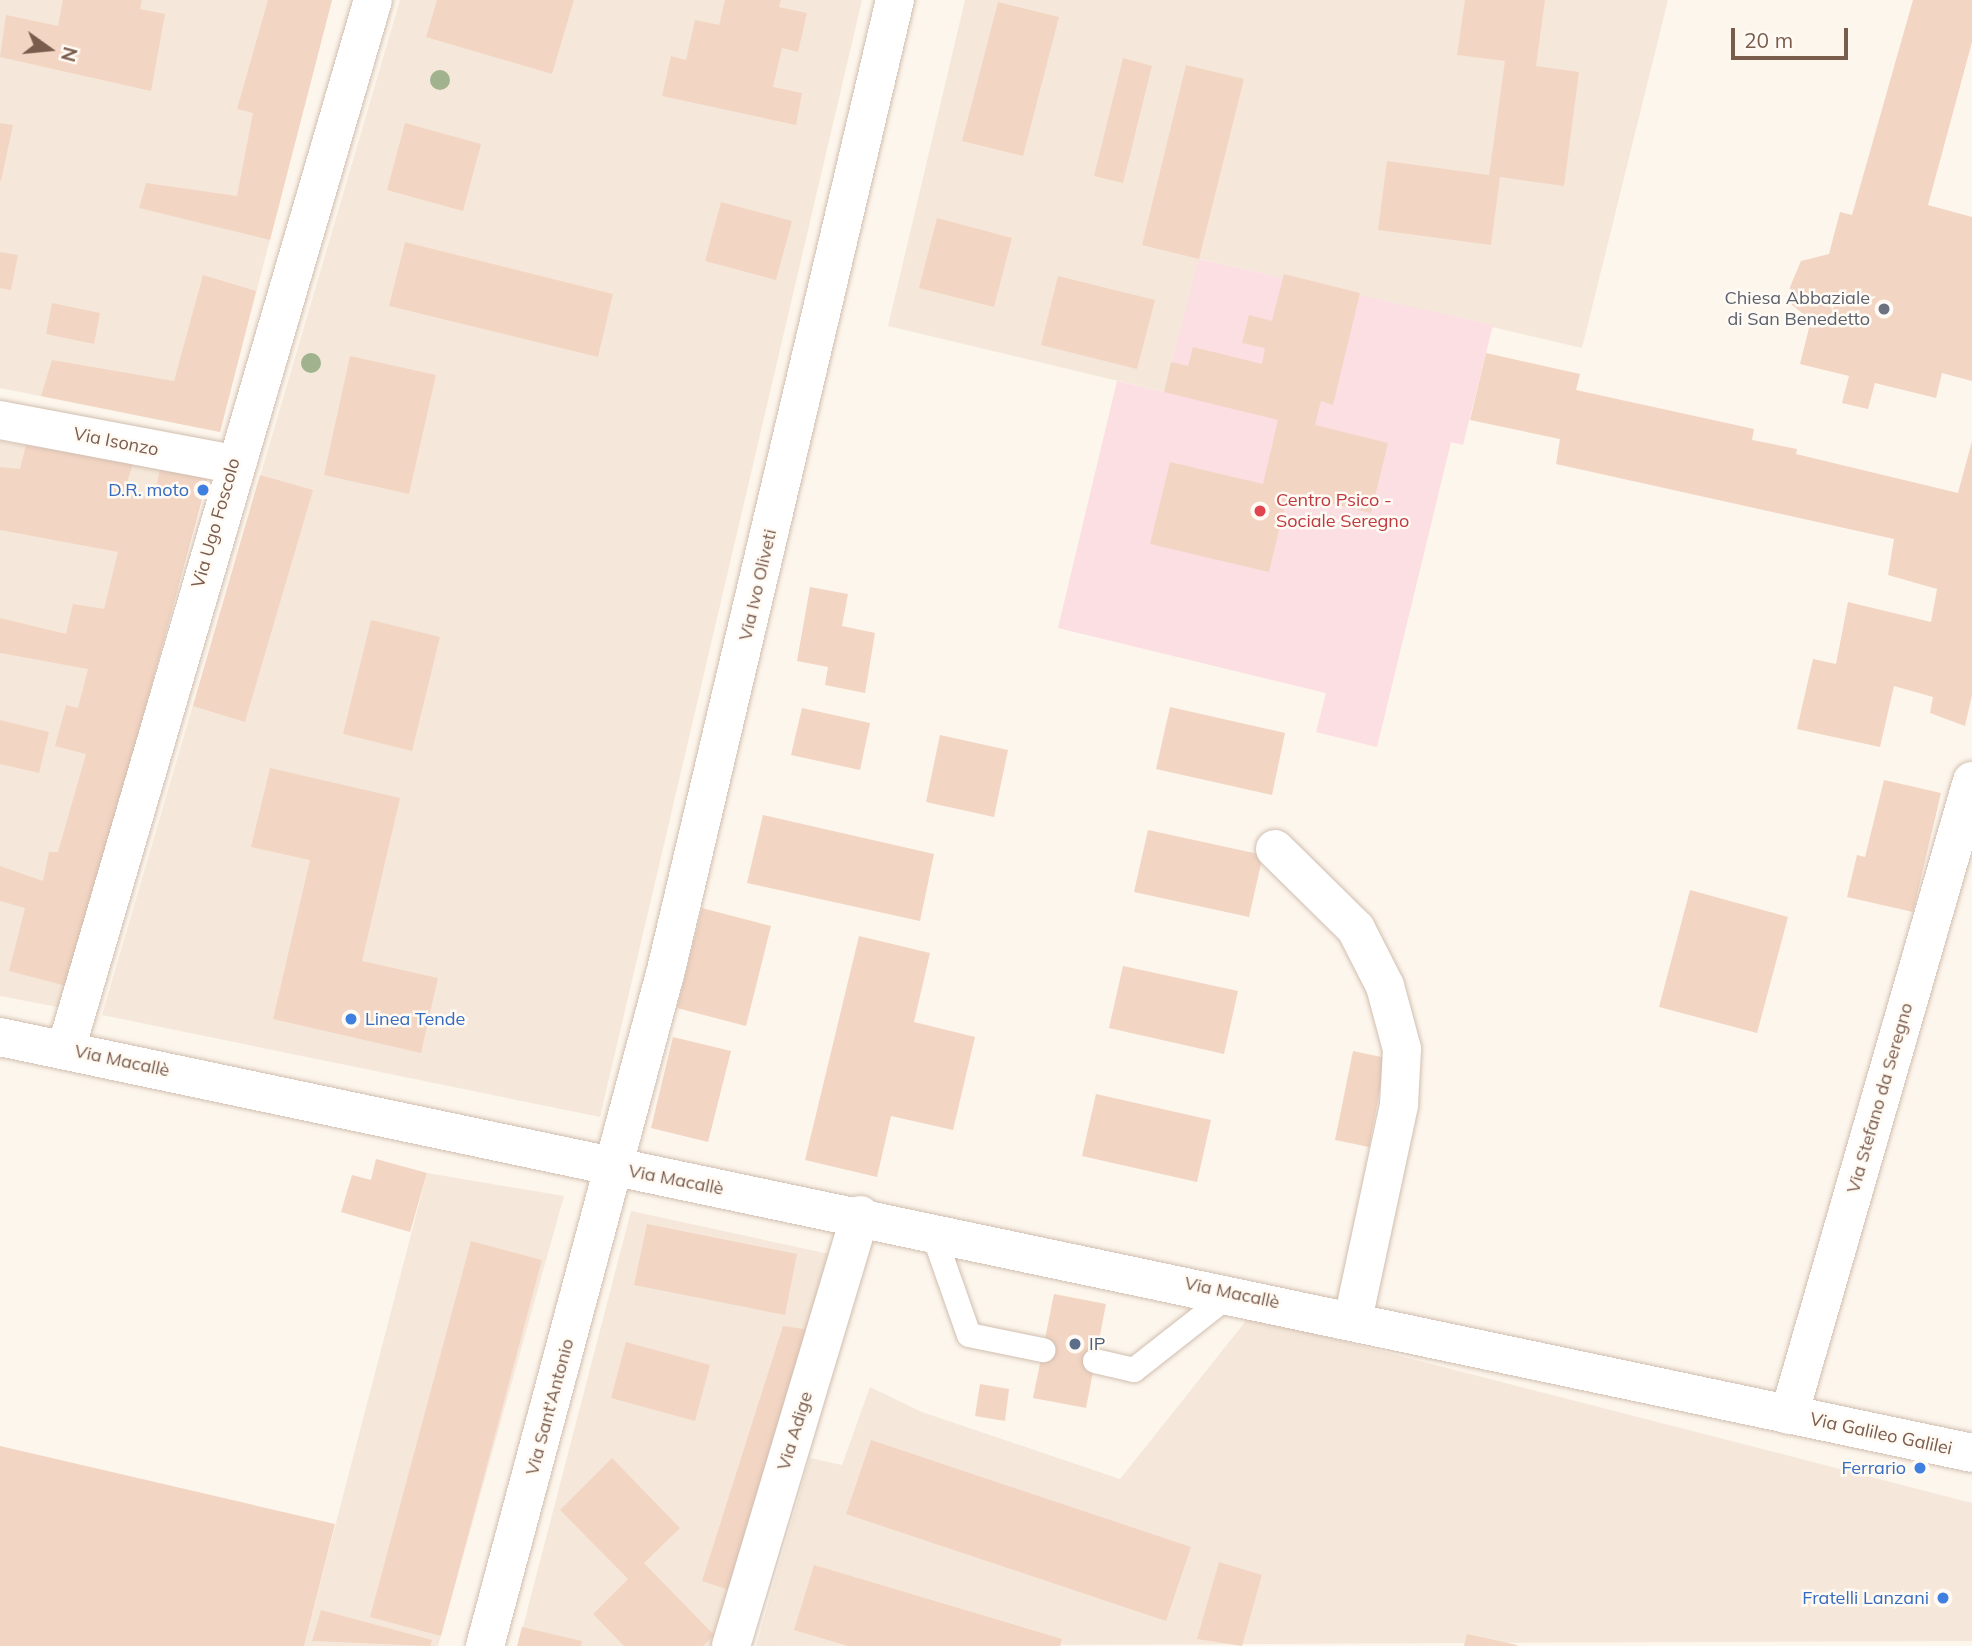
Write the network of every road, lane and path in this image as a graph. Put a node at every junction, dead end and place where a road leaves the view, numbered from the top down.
1 (373, 0) edge
2 (895, 0) edge
3 (0, 420) edge
4 (233, 464) junction
5 (1972, 781) edge
6 (1275, 849) dead end
7 (0, 1037) edge
8 (66, 1049) junction
9 (615, 1168) junction
10 (860, 1215) junction
11 (932, 1230) junction
12 (1233, 1292) junction
13 (1353, 1320) junction
14 (1043, 1350) dead end
15 (1095, 1361) dead end
16 (1789, 1415) junction
17 (1972, 1453) edge
18 (485, 1646) edge
19 (731, 1646) edge

1 - 4 street, Via Ugo Foscolo
2 - 9 street, Via Ivo Oliveti
3 - 4 street, Via Isonzo
4 - 8 street, Via Ugo Foscolo
5 - 16 street, Via Stefano da Seregno
6 - 13 street
7 - 8 street, Via Macallè
8 - 9 street, Via Macallè
9 - 10 street, Via Macallè
9 - 18 street, Via Sant'Antonio
10 - 11 street, Via Macallè
10 - 19 street, Via Adige
11 - 12 street, Via Macallè
11 - 14 lane
12 - 13 street, Via Macallè
12 - 15 lane
13 - 16 street, Via Macallè
16 - 17 street, Via Galileo Galilei

